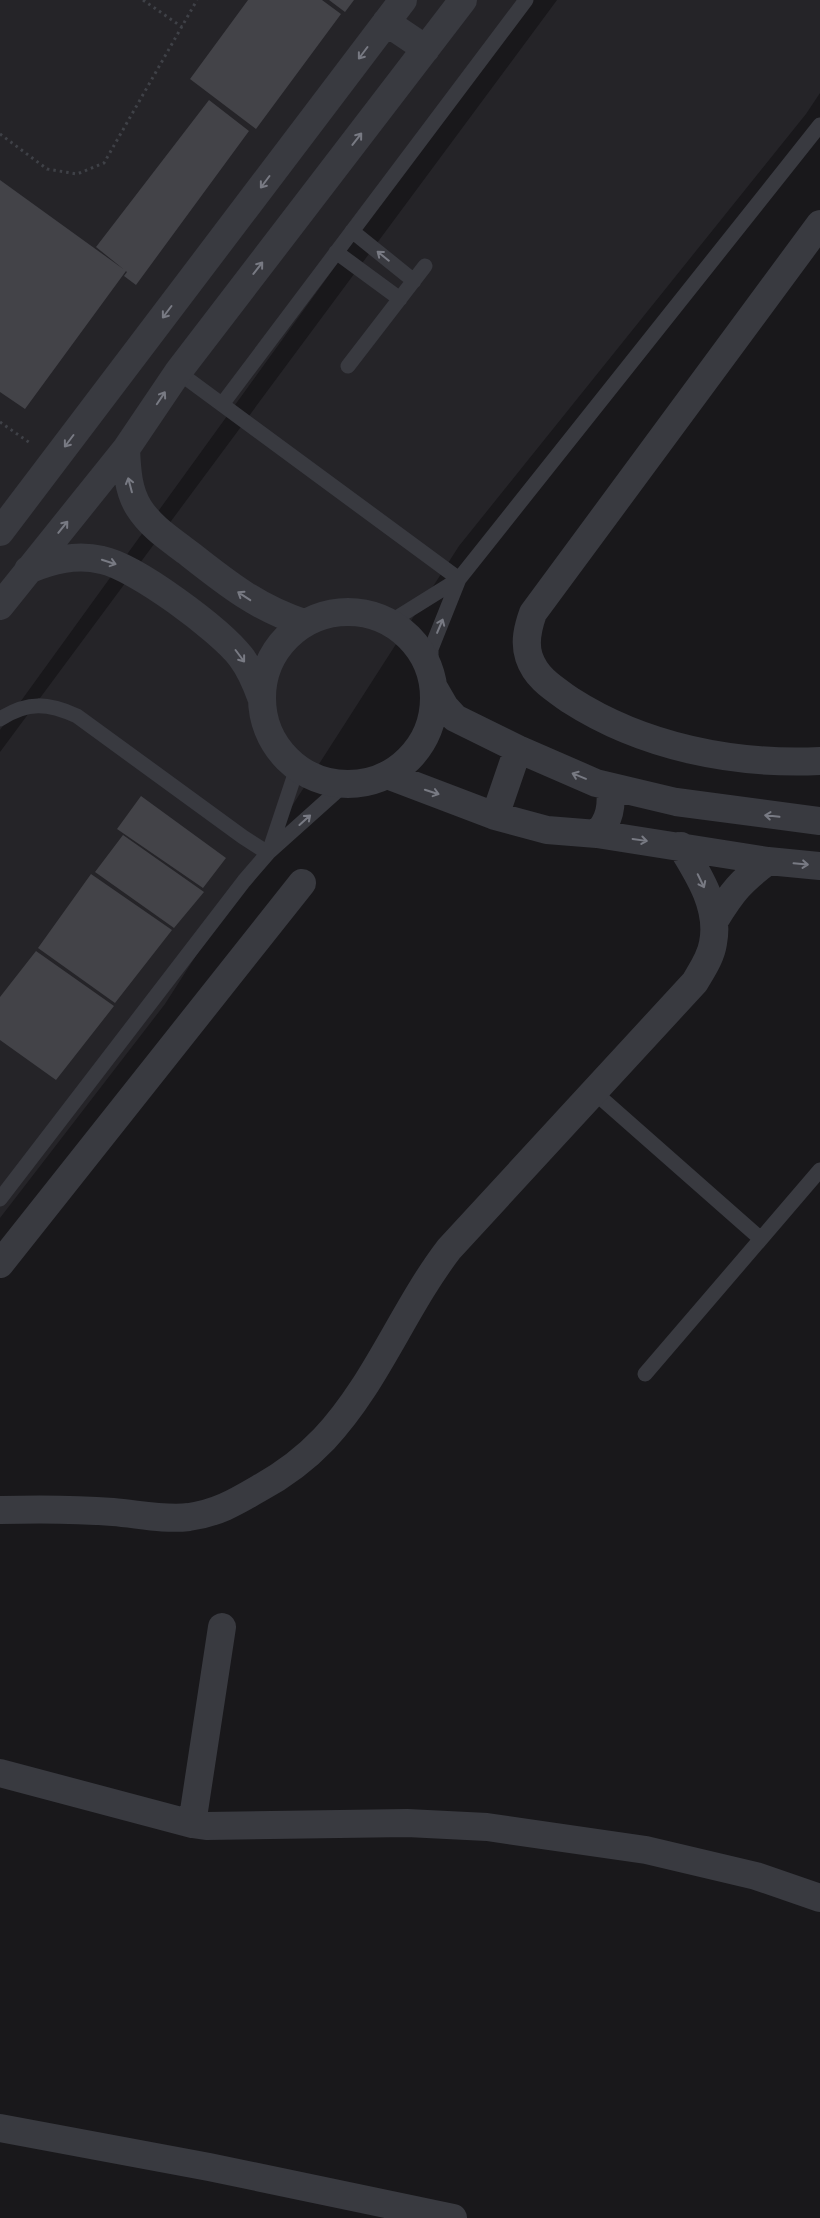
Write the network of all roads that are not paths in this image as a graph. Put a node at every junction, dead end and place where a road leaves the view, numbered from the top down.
1 (403, 0) edge
2 (463, 0) edge
3 (526, 0) edge
4 (386, 22) junction
5 (426, 49) junction
6 (820, 125) edge
7 (820, 224) edge
8 (352, 231) junction
9 (336, 252) junction
10 (425, 266) dead end
11 (414, 281) junction
12 (400, 299) junction
13 (348, 366) dead end
14 (178, 372) junction
15 (222, 403) junction
16 (126, 449) junction
17 (0, 532) edge
18 (28, 570) junction
19 (459, 579) junction
20 (0, 606) edge
21 (386, 620) junction
22 (304, 623) junction
23 (433, 681) junction
24 (261, 697) junction
25 (0, 718) edge
26 (518, 749) junction
27 (820, 761) edge
28 (297, 768) junction
29 (387, 775) junction
30 (345, 784) junction
31 (610, 788) junction
32 (495, 816) junction
33 (820, 821) edge
34 (597, 834) junction
35 (681, 846) junction
36 (268, 853) junction
37 (768, 861) junction
38 (820, 866) edge
39 (302, 883) dead end
40 (715, 920) junction
41 (593, 1091) junction
42 (820, 1170) edge
43 (0, 1198) edge
44 (761, 1239) junction
45 (0, 1264) edge
46 (645, 1374) dead end
47 (0, 1510) edge
48 (222, 1627) dead end
49 (0, 1773) edge
50 (192, 1824) junction
51 (820, 1898) edge
52 (0, 2128) edge
53 (453, 2218) edge

1 - 4 street
2 - 5 street
3 - 8 lane
4 - 5 street
4 -> 17 street
14 -> 5 street
6 - 19 lane
7 - 27 street
8 - 9 lane
11 -> 8 lane
9 - 12 lane
9 - 15 lane
10 - 11 lane
11 - 12 lane
12 - 13 lane
14 - 15 lane
16 -> 14 street
15 - 19 lane
18 -> 16 street
22 -> 16 street
18 - 20 street
18 -> 24 street
19 - 21 lane
23 -> 19 lane
21 - 22 street
21 - 23 street
22 - 24 street
23 - 26 street
23 - 29 street
24 - 28 street
25 - 36 lane
31 -> 26 street
26 - 32 street
28 - 30 street
28 - 36 lane
29 - 30 street
29 -> 32 street
36 -> 30 lane
33 -> 31 street
31 - 34 street
32 - 34 street
34 -> 35 street
35 - 37 street
35 -> 40 street
36 - 43 lane
37 -> 38 street
37 - 40 street
39 - 45 street
40 - 41 street
41 - 44 lane
41 - 47 street
42 - 44 lane
44 - 46 lane
48 - 50 street
49 - 50 street
50 - 51 street
52 - 53 street

